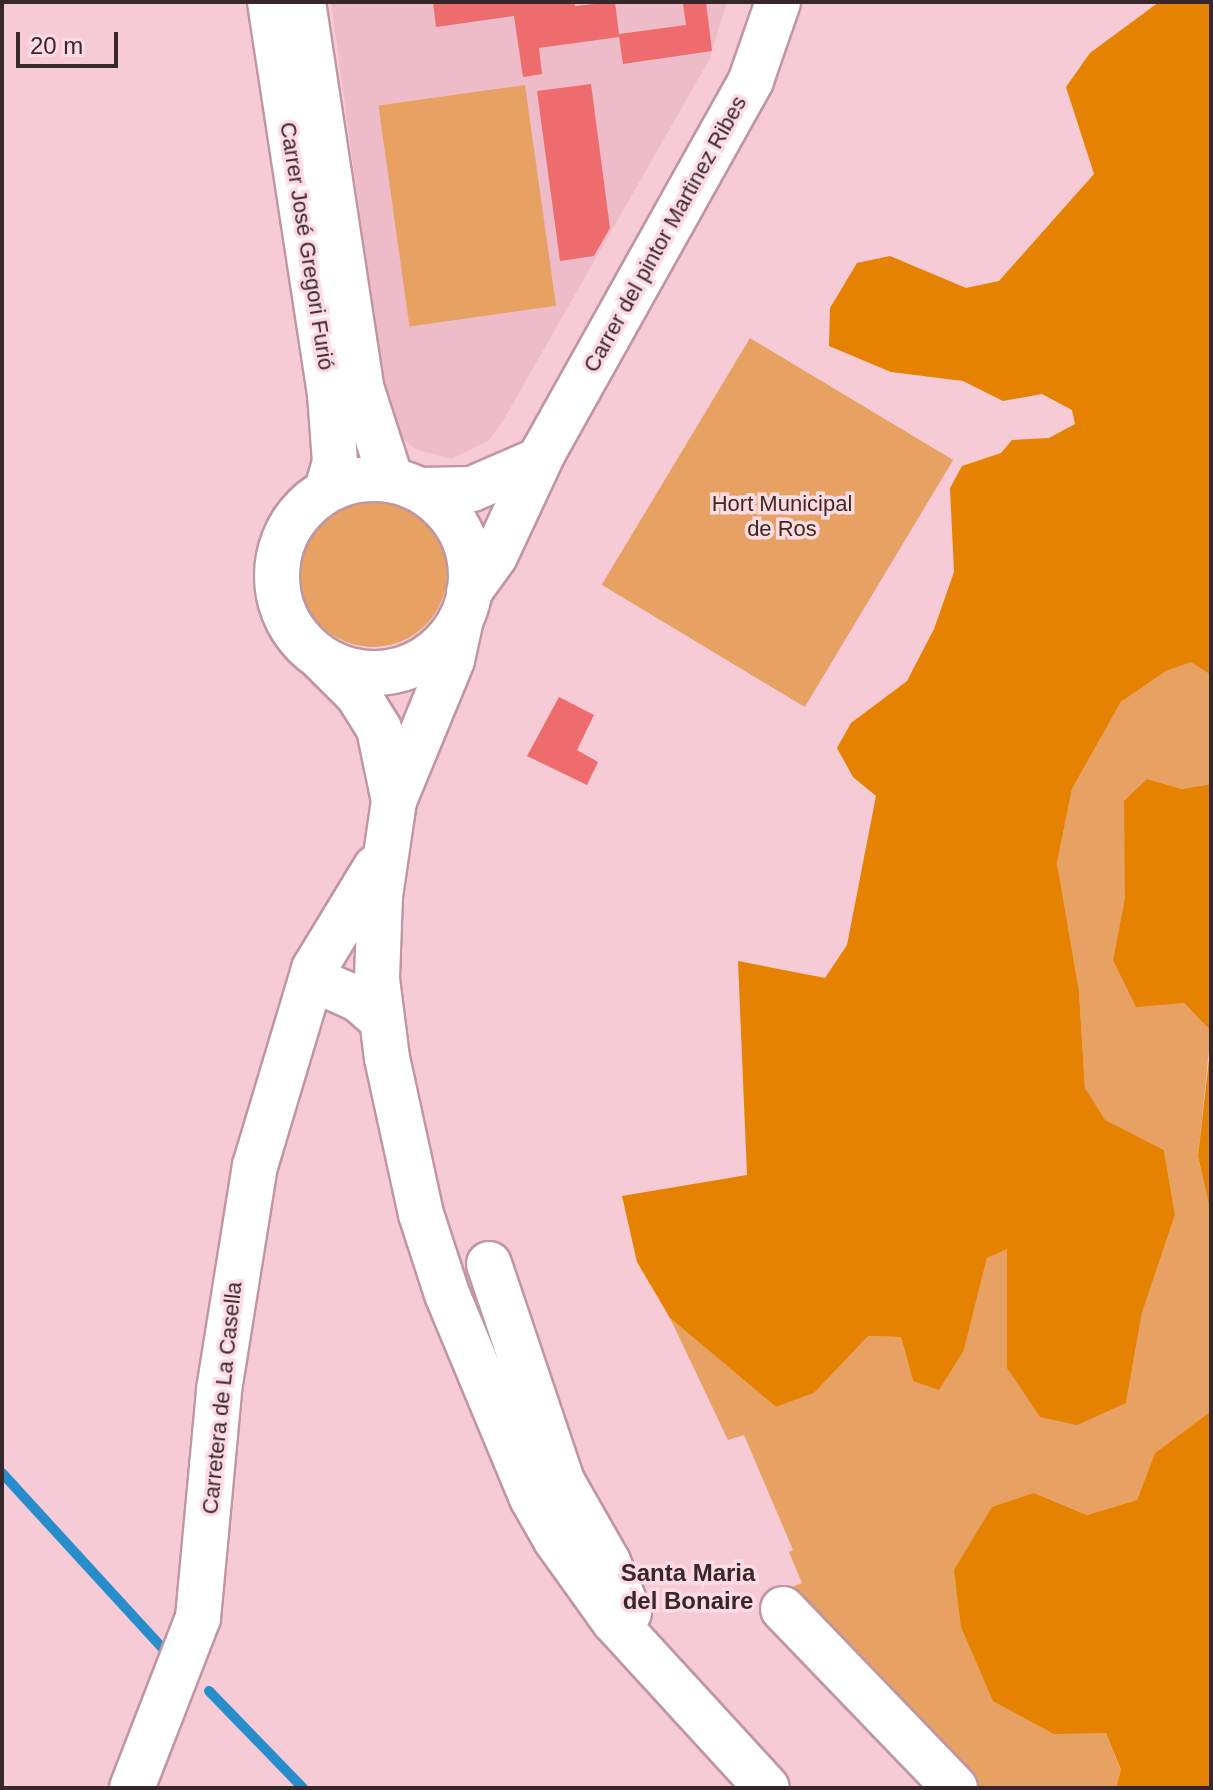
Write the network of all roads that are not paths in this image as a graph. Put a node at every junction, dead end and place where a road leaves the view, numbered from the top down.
1 (270, 2) edge
2 (303, 2) edge
3 (778, 2) edge
4 (539, 460) junction
5 (406, 485) junction
6 (327, 490) junction
7 (465, 606) junction
8 (322, 659) junction
9 (394, 801) junction
10 (385, 851) junction
11 (378, 935) junction
12 (314, 994) junction
13 (382, 1020) junction
14 (489, 1264) dead end
15 (783, 1609) dead end
16 (649, 1659) junction
17 (132, 1788) edge
18 (767, 1788) edge
19 (955, 1788) edge

1 - 6 street, Carrer José Gregori Furió
2 - 5 street, Carrer José Gregori Furió
3 - 4 street, Carrer del pintor Martinez Ribes
4 - 5 street
4 - 7 street, Carrer del pintor Martinez Ribes
5 - 6 street
5 - 7 street
6 - 8 street
7 - 8 street
7 - 9 street
8 - 9 street
9 - 10 street
10 - 11 street
10 - 12 street, Carretera de La Casella
11 - 12 street
11 - 13 street
12 - 13 street
12 - 17 street, Carretera de La Casella
13 - 16 street
14 - 16 street
15 - 19 street
16 - 18 street

